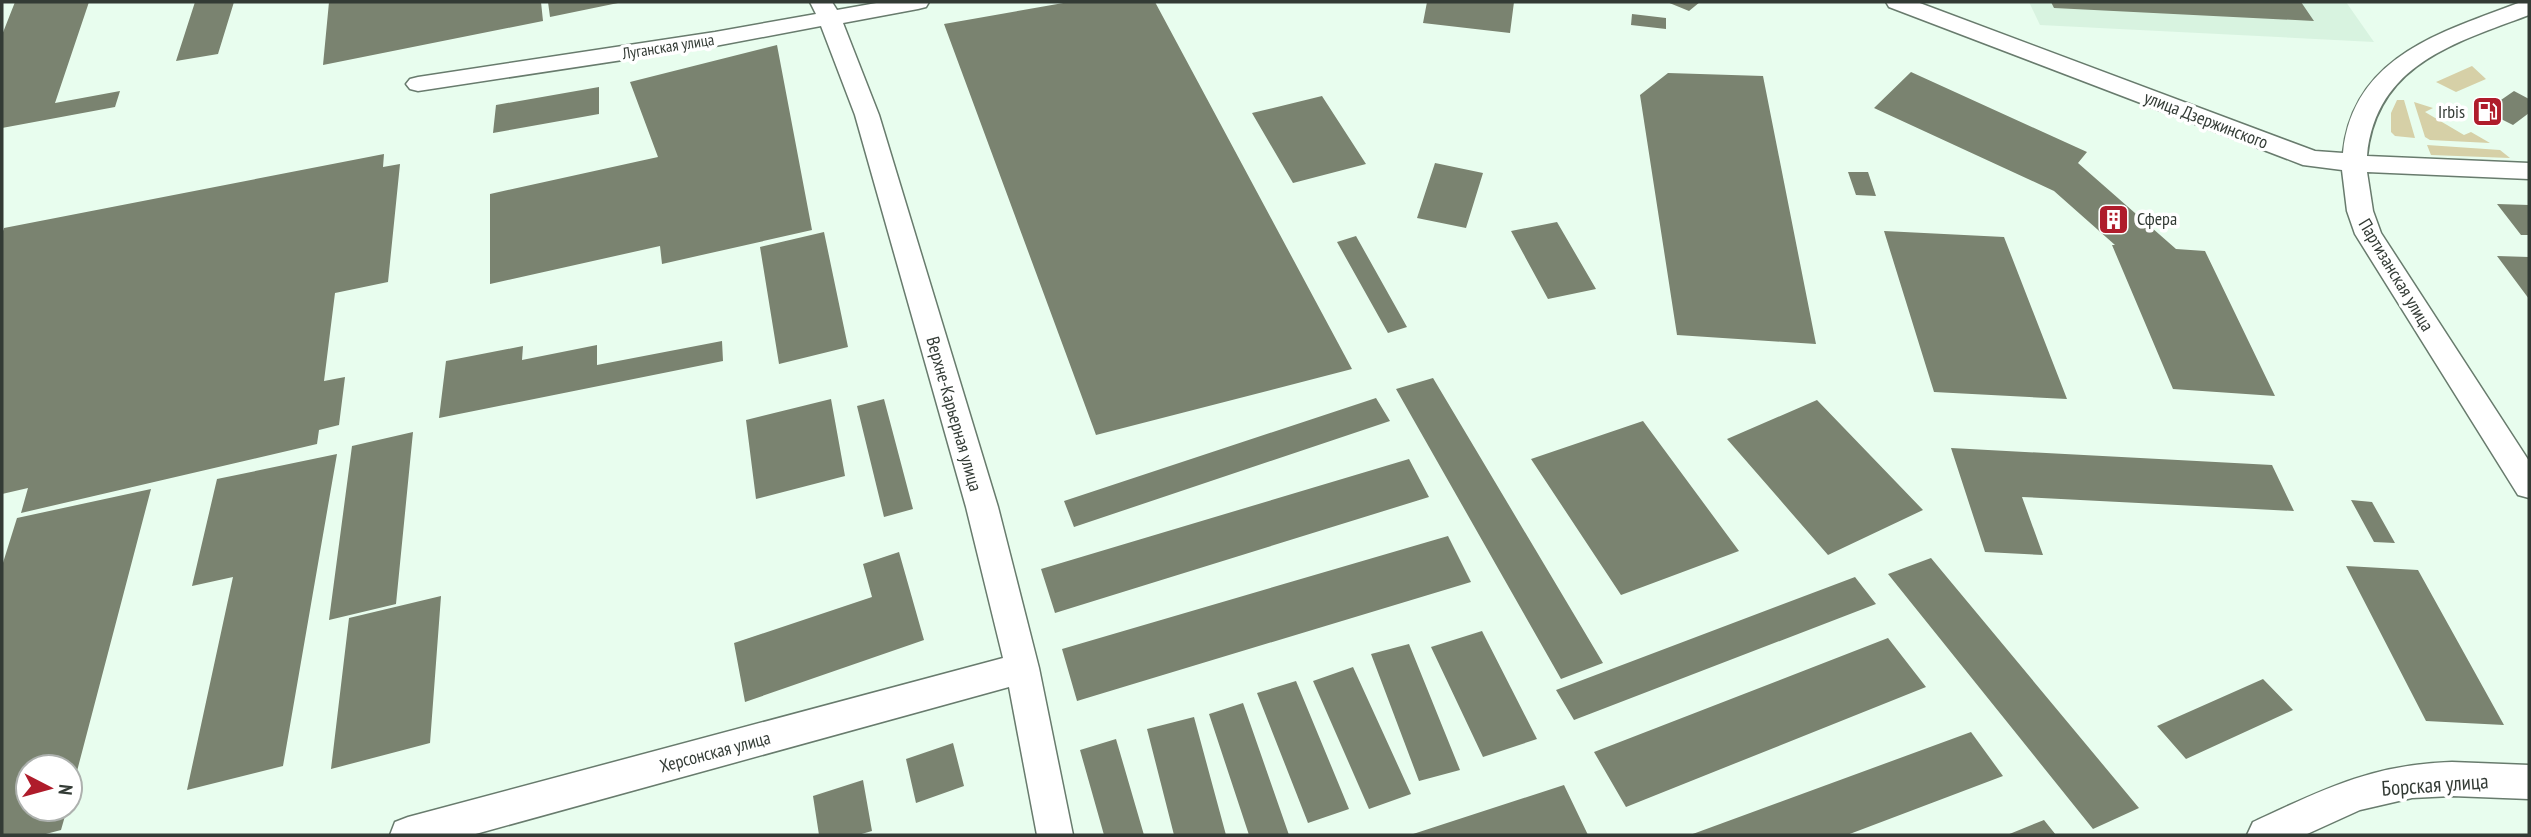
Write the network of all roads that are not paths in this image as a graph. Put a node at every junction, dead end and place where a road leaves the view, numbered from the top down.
1 (918, 2) edge
2 (1897, 2) edge
3 (2529, 7) edge
4 (825, 10) edge
5 (418, 84) dead end
6 (2353, 164) junction
7 (2529, 171) edge
8 (2529, 486) edge
9 (1022, 668) junction
10 (2529, 782) edge
11 (408, 835) edge
12 (1055, 835) edge
13 (2266, 835) edge

1 - 4 street, Луганская улица
2 - 6 street, улица Дзержинского
3 - 6 street, Партизанская улица
4 - 5 street, Луганская улица
4 - 9 street, Верхне-Карьерная улица
6 - 7 street, улица Дзержинского
6 - 8 street, Партизанская улица
9 - 11 street, Херсонская улица
9 - 12 street, Верхне-Карьерная улица
10 - 13 street, Борская улица

